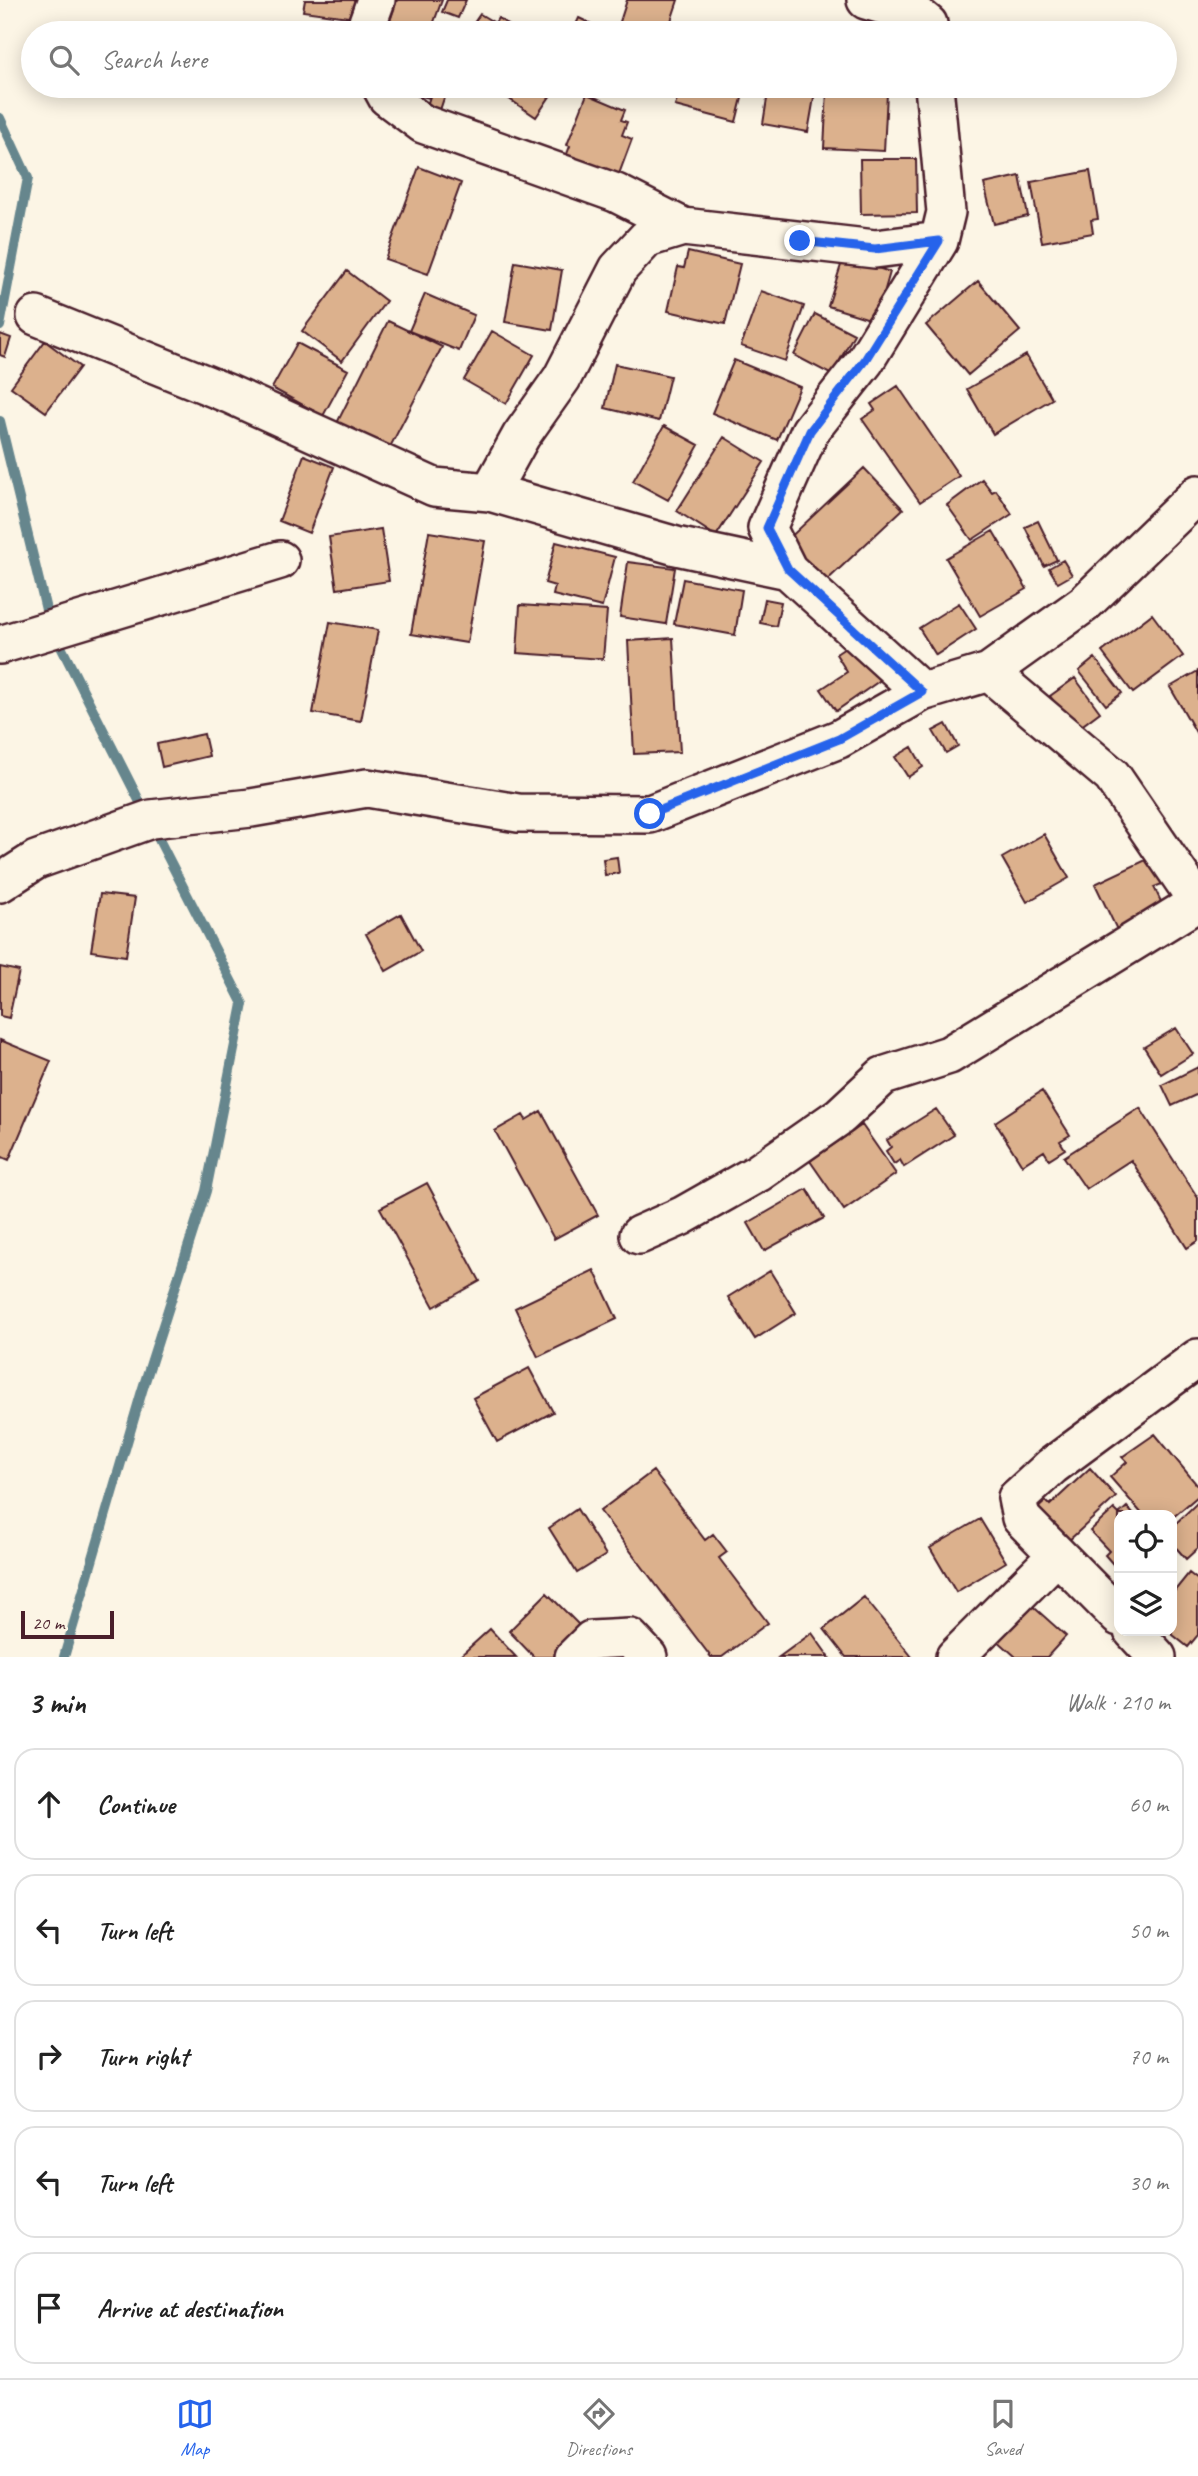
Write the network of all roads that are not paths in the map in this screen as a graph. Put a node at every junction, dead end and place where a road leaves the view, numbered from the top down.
1 (376, 0) edge
2 (866, 0) edge
3 (932, 19) edge
4 (368, 21) edge
5 (388, 98) edge
6 (935, 98) edge
7 (683, 227) junction
8 (939, 241) junction
9 (36, 316) dead end
10 (490, 492) junction
11 (1198, 494) edge
12 (280, 560) dead end
13 (788, 569) junction
14 (0, 645) edge
15 (989, 673) junction
16 (922, 692) junction
17 (0, 883) edge
18 (1198, 902) edge
19 (639, 1235) dead end
20 (1198, 1358) edge
21 (1056, 1556) junction
22 (1114, 1612) edge
23 (1138, 1636) edge
24 (574, 1657) edge
25 (648, 1657) edge
26 (955, 1657) edge
27 (1157, 1657) edge

1 - 4 street
2 - 3 street
5 - 7 street
6 - 8 street
7 - 8 street
7 - 10 street
8 - 13 street
9 - 10 street
10 - 13 street
11 - 15 street
12 - 14 street
13 - 16 street
15 - 16 street
15 - 18 street
16 - 17 street
18 - 19 street
20 - 21 street
21 - 22 street
21 - 26 street
23 - 27 street
24 - 25 street

